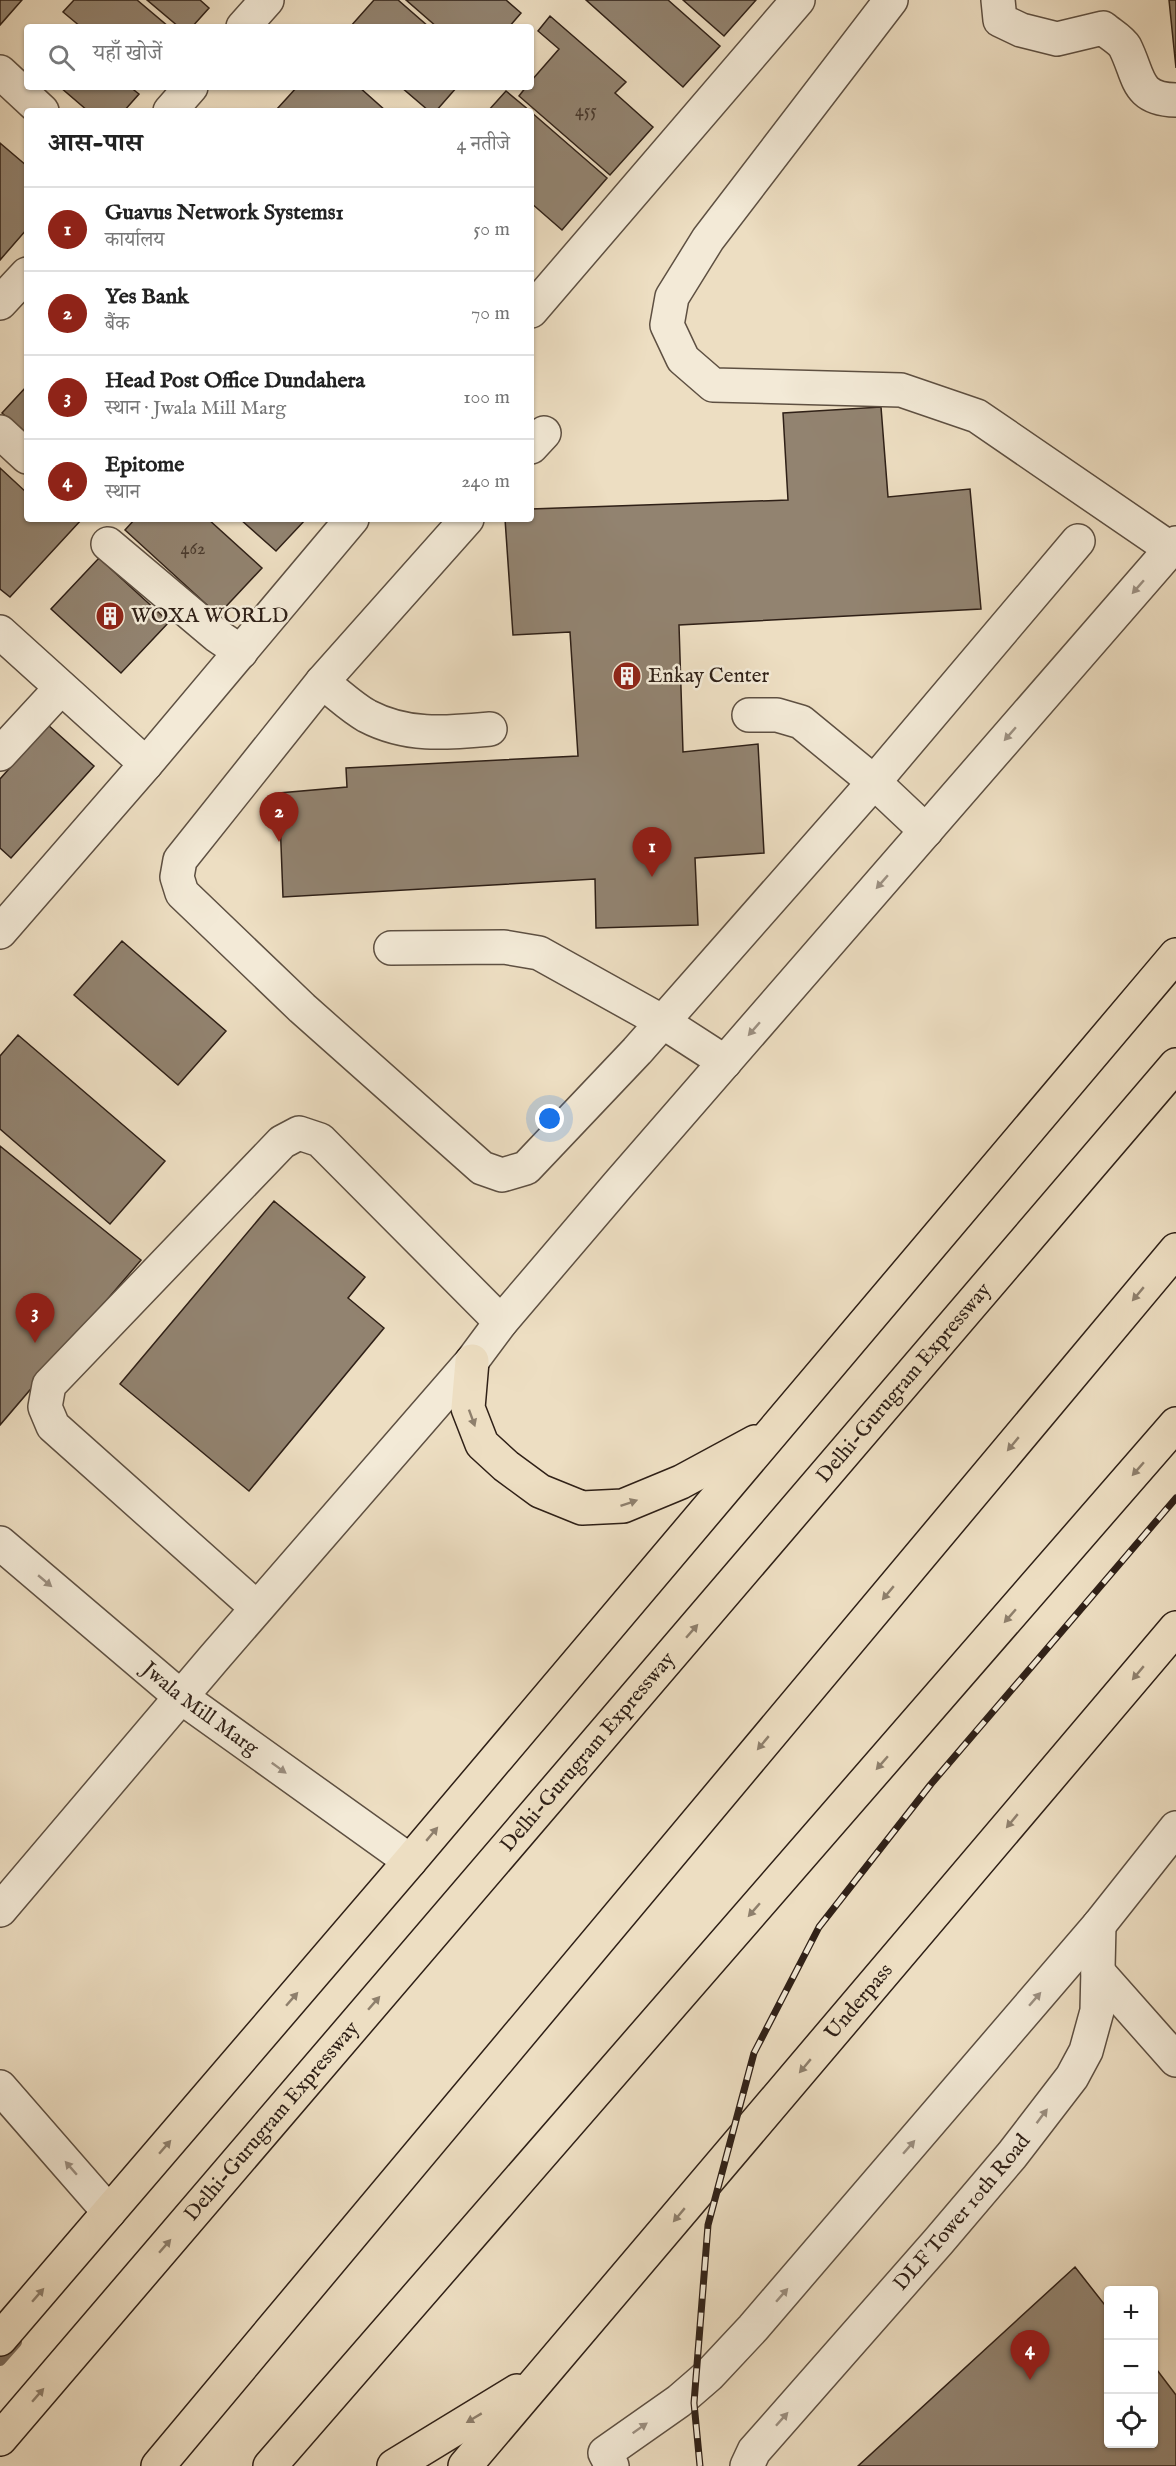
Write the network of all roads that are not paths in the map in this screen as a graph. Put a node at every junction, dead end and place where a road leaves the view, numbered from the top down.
1 (267, 0) edge
2 (798, 0) edge
3 (891, 0) edge
4 (998, 0) edge
5 (246, 24) edge
6 (0, 72) edge
7 (188, 90) edge
8 (1176, 100) edge
9 (39, 108) edge
10 (173, 108) edge
11 (24, 277) edge
12 (0, 303) edge
13 (534, 308) edge
14 (0, 432) edge
15 (24, 454) edge
16 (349, 522) edge
17 (464, 522) edge
18 (1078, 540) dead end
19 (108, 544) dead end
20 (1174, 546) edge
21 (0, 632) edge
22 (241, 652) junction
23 (322, 682) junction
24 (61, 688) junction
25 (749, 715) dead end
26 (490, 729) dead end
27 (0, 754) edge
28 (146, 764) junction
29 (874, 782) junction
30 (926, 831) junction
31 (2, 924) edge
32 (391, 948) dead end
33 (1176, 955) edge
34 (663, 1022) junction
35 (725, 1062) junction
36 (1176, 1065) edge
37 (1176, 1250) edge
38 (501, 1322) junction
39 (472, 1361) junction
40 (1176, 1424) edge
41 (771, 1434) junction
42 (0, 1543) edge
43 (257, 1608) junction
44 (1176, 1628) edge
45 (181, 1697) junction
46 (1176, 1828) edge
47 (410, 1861) junction
48 (0, 1910) edge
49 (1099, 1925) junction
50 (1098, 1972) junction
51 (1176, 2060) edge
52 (0, 2087) edge
53 (109, 2212) junction
54 (0, 2339) edge
55 (542, 2377) junction
56 (0, 2439) edge
57 (602, 2462) edge
58 (158, 2466) edge
59 (270, 2466) edge
60 (394, 2466) edge
61 (465, 2466) edge
62 (747, 2466) edge

1 - 5 street
2 - 13 street
3 - 20 street
4 - 8 street
6 - 9 street
7 - 10 street
11 - 12 street
14 - 15 street
16 - 22 street
17 - 23 street
18 - 29 street
19 - 22 street
20 -> 30 street
21 - 24 street
22 - 28 street
23 - 26 street
23 - 34 street
24 - 27 street
24 - 28 street
25 - 29 street
28 - 31 street
29 - 30 street
29 - 34 street
30 -> 35 street
32 - 34 street
33 - 41 main road
34 - 35 street
35 - 38 street
56 -> 36 main road, Delhi-Gurugram Expressway
37 -> 58 main road
38 - 39 street
38 - 43 street
39 -> 41 main road
39 - 43 street
40 -> 59 main road
47 -> 41 main road
42 -> 45 street, Jwala Mill Marg
43 - 45 street
44 -> 55 main road, Underpass
45 -> 47 street, Jwala Mill Marg
45 - 48 street
46 - 49 street
53 -> 47 main road
49 - 50 street, DLF Tower 10th Road
57 -> 49 street
50 - 51 street
62 -> 50 street, DLF Tower 10th Road
53 -> 52 street
54 -> 53 main road
55 -> 60 main road
55 - 61 main road, Underpass

